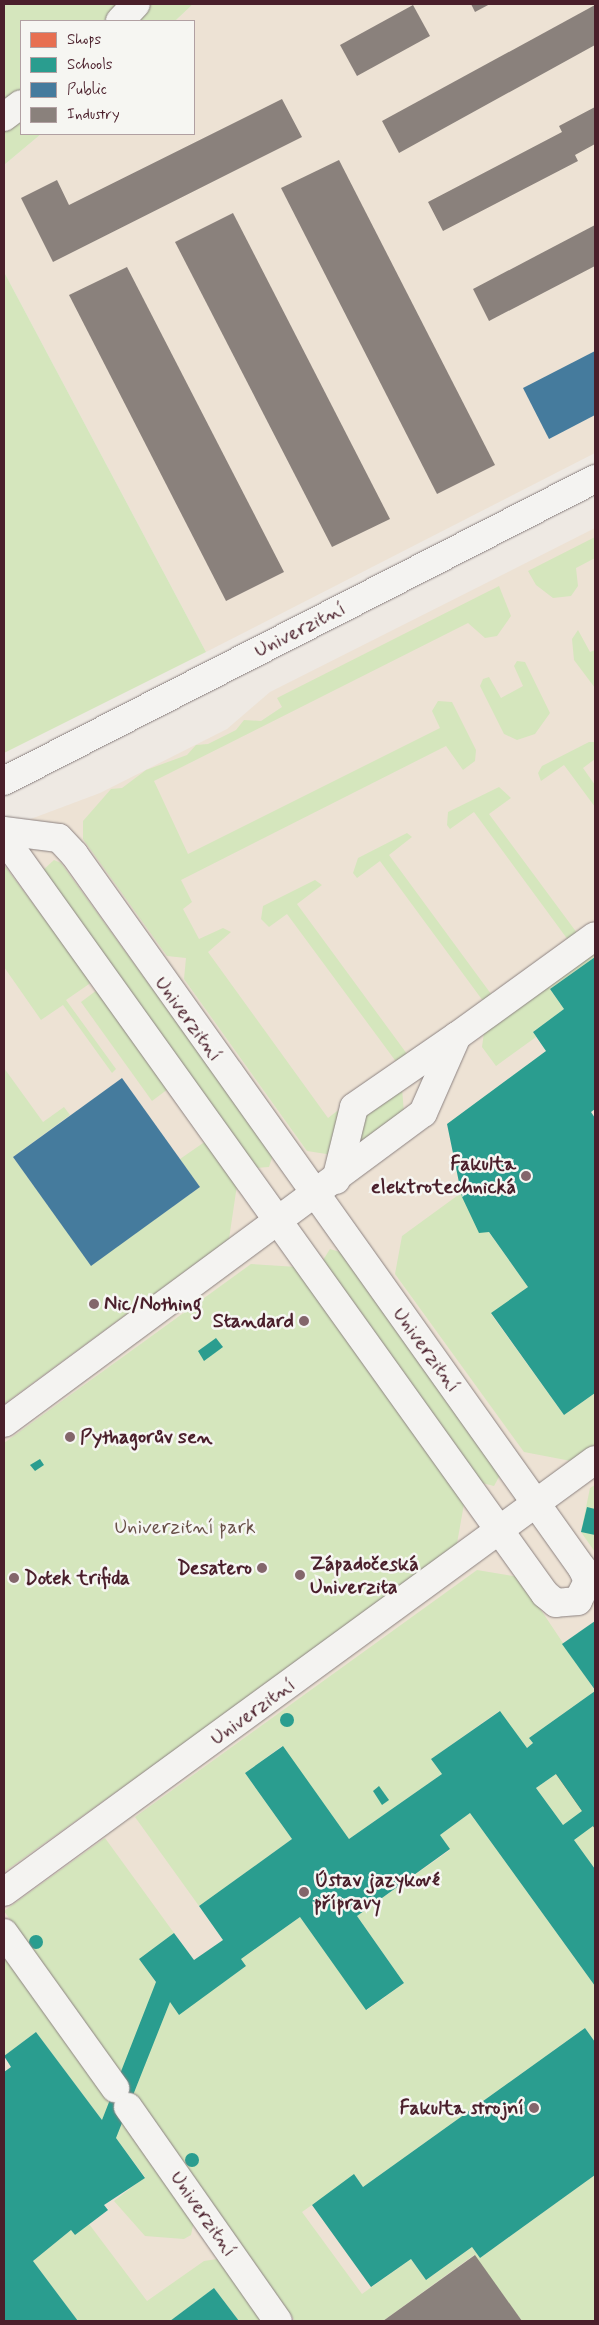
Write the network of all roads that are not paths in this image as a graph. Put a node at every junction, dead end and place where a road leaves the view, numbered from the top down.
1 (136, 4) edge
2 (121, 20) edge
3 (20, 105) edge
4 (4, 116) edge
5 (595, 479) edge
6 (4, 781) edge
7 (4, 831) edge
8 (4, 838) edge
9 (595, 936) edge
10 (457, 1036) junction
11 (327, 1186) junction
12 (278, 1221) junction
13 (4, 1423) edge
14 (595, 1460) edge
15 (537, 1504) junction
16 (500, 1531) junction
17 (4, 1892) edge
18 (4, 1933) edge
19 (278, 2321) edge

1 - 2 street
3 - 4 street
5 - 6 street, Univerzitní
7 - 11 street, Univerzitní
8 - 12 street, Univerzitní
9 - 10 street
10 - 11 street
10 - 11 street
11 - 12 street
11 - 15 street, Univerzitní
12 - 13 street
12 - 16 street, Univerzitní
14 - 15 street, Univerzitní
15 - 16 street, Univerzitní
15 - 16 street, Univerzitní
16 - 17 street, Univerzitní
18 - 19 street, Univerzitní

